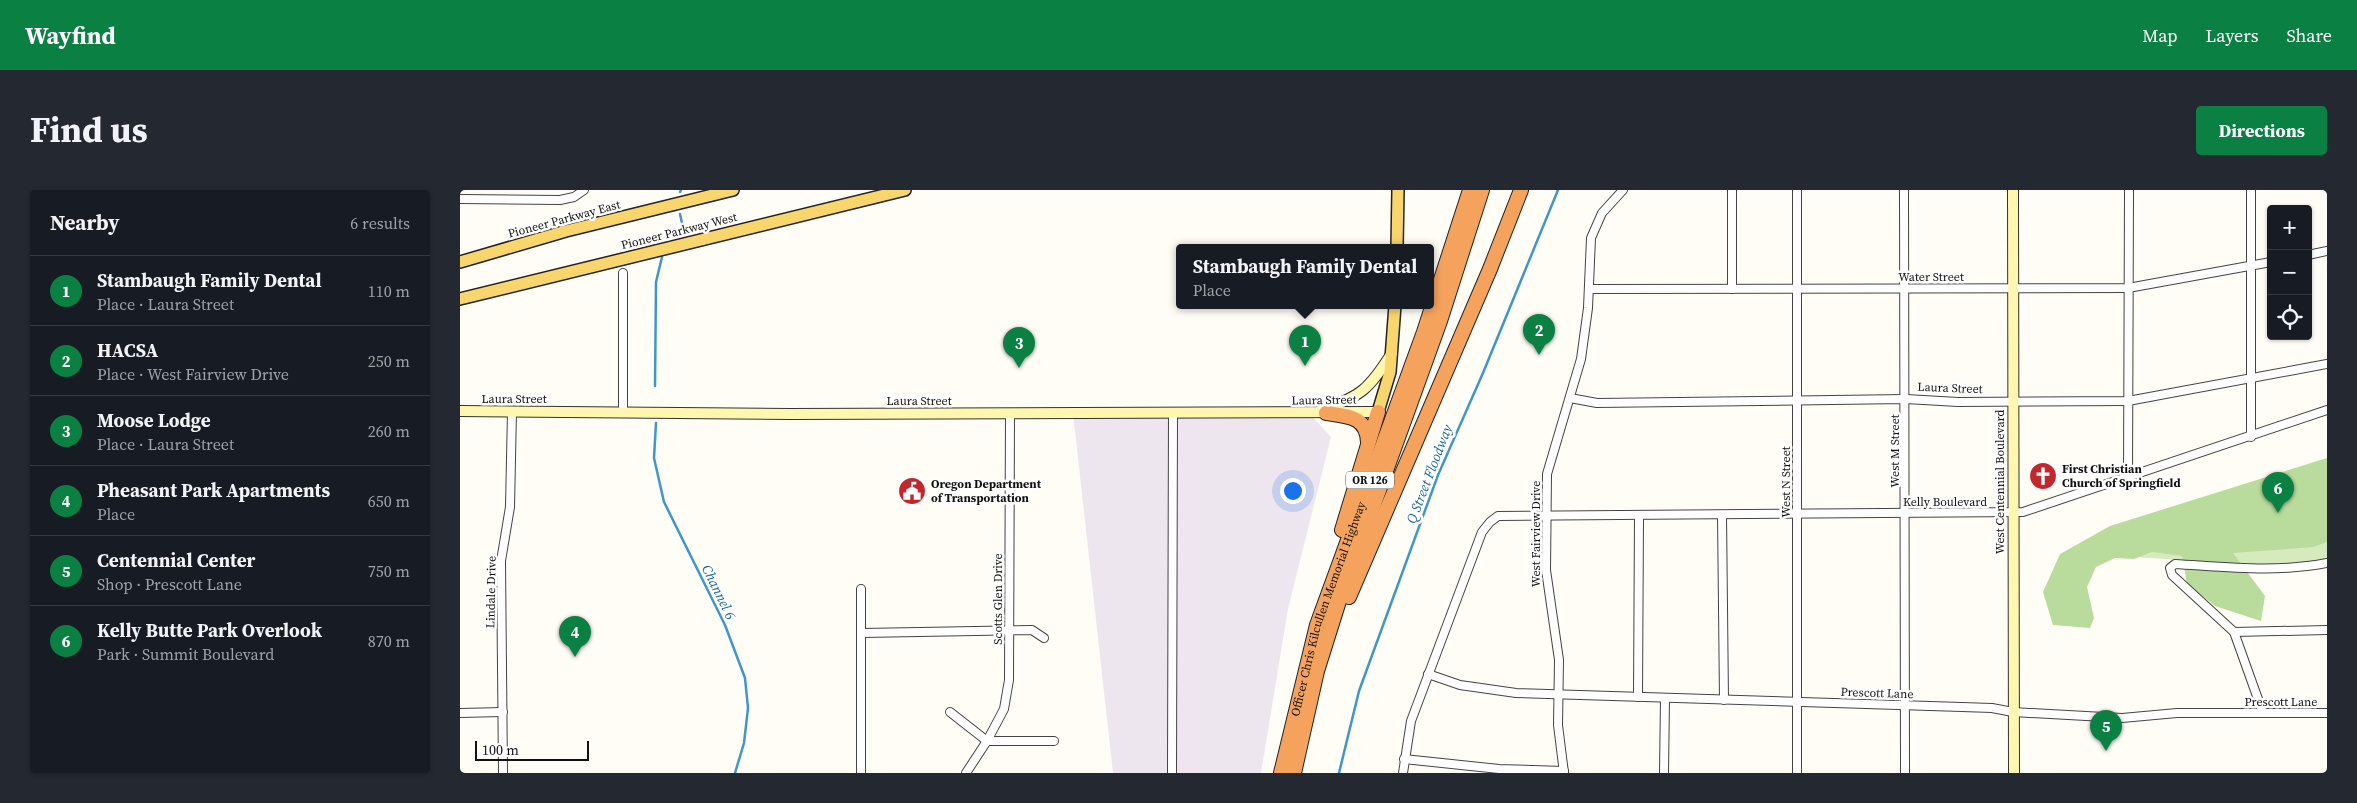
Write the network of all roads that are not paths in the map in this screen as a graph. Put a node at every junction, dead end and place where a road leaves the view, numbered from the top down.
1 (506, 190) edge
2 (584, 190) edge
3 (733, 190) edge
4 (906, 190) edge
5 (1398, 190) edge
6 (1470, 190) edge
7 (1482, 190) edge
8 (1521, 190) edge
9 (1623, 190) edge
10 (1732, 190) edge
11 (1797, 190) edge
12 (1904, 190) edge
13 (2012, 190) edge
14 (2129, 190) edge
15 (2251, 190) edge
16 (460, 200) edge
17 (506, 200) junction
18 (1397, 244) edge
19 (2327, 251) edge
20 (2312, 254) edge
21 (460, 262) edge
22 (2267, 263) edge
23 (2250, 266) junction
24 (623, 273) dead end
25 (1906, 288) junction
26 (2013, 288) junction
27 (2128, 288) junction
28 (1589, 289) junction
29 (1732, 289) junction
30 (1797, 289) junction
31 (460, 299) edge
32 (1434, 301) edge
33 (1395, 309) edge
34 (1431, 309) edge
35 (1393, 352) junction
36 (2327, 364) edge
37 (2250, 378) junction
38 (1570, 398) junction
39 (1906, 399) junction
40 (1797, 400) junction
41 (2013, 402) junction
42 (2128, 402) junction
43 (2327, 410) edge
44 (460, 411) edge
45 (512, 411) junction
46 (623, 411) junction
47 (1378, 412) junction
48 (1010, 413) junction
49 (1173, 413) junction
50 (1309, 413) junction
51 (1326, 413) junction
52 (2251, 437) junction
53 (1369, 444) junction
54 (2128, 478) junction
55 (1906, 513) junction
56 (1638, 514) junction
57 (1797, 514) junction
58 (2013, 514) junction
59 (1546, 515) junction
60 (1722, 515) junction
61 (2327, 563) edge
62 (861, 590) dead end
63 (1317, 625) junction
64 (2327, 630) edge
65 (1009, 631) junction
66 (2234, 632) junction
67 (862, 633) junction
68 (1044, 638) dead end
69 (1317, 671) junction
70 (1428, 674) junction
71 (1558, 694) junction
72 (1638, 697) junction
73 (1665, 698) junction
74 (1724, 700) junction
75 (1798, 702) junction
76 (1906, 706) junction
77 (503, 712) junction
78 (950, 712) dead end
79 (2013, 712) junction
80 (460, 713) edge
81 (2263, 713) junction
82 (2327, 714) edge
83 (987, 741) junction
84 (1054, 741) dead end
85 (1404, 758) junction
86 (1564, 772) edge
87 (503, 773) edge
88 (861, 773) edge
89 (966, 773) edge
90 (1172, 773) edge
91 (1281, 773) edge
92 (1294, 773) edge
93 (1403, 773) edge
94 (1664, 773) edge
95 (1797, 773) edge
96 (1905, 773) edge
97 (2014, 773) edge

1 - 17 street
2 - 17 street
3 - 21 main road, Pioneer Parkway East
4 - 31 main road, Pioneer Parkway West
5 - 18 main road
6 - 32 highway, Officer Chris Kilcullen Memorial Highway / OR 126
7 - 69 highway, Officer Chris Kilcullen Memorial Highway / OR 126
8 - 69 highway
9 - 28 street, West Fairview Drive
10 - 29 street
11 - 30 street, West N Street
12 - 25 street, West M Street
13 - 26 street, West Centennial Boulevard
14 - 27 street
15 - 23 street
16 - 17 street
19 - 20 street
22 - 23 street, Water Street
23 - 27 street, Water Street
23 - 37 street
24 - 46 street
25 - 26 street, Water Street
25 - 30 street, Water Street
25 - 39 street, West M Street
26 - 27 street, Water Street
26 - 41 street, West Centennial Boulevard
27 - 42 street
28 - 29 street, Water Street
28 - 38 street, West Fairview Drive
29 - 30 street, Water Street
30 - 40 street, West N Street
33 - 35 main road
34 - 63 highway, Officer Chris Kilcullen Memorial Highway / OR 126
35 - 47 main road
35 - 50 street
36 - 37 street, Laura Street
37 - 42 street, Laura Street
37 - 52 street
38 - 40 street, Laura Street
38 - 59 street, West Fairview Drive
39 - 40 street, Laura Street
39 - 41 street, Laura Street
39 - 55 street, West M Street
40 - 57 street, West N Street
41 - 42 street, Laura Street
41 - 58 street, West Centennial Boulevard
42 - 54 street
43 - 52 street, Kelly Boulevard
44 - 45 street, Laura Street
45 - 46 street, Laura Street
45 - 77 street, Lindale Drive
46 - 48 street, Laura Street
47 - 51 street, Laura Street
47 - 53 highway
48 - 49 street, Laura Street
48 - 65 street, Scotts Glen Drive
49 - 50 street, Laura Street
49 - 90 street
50 - 51 street, Laura Street
51 - 53 highway
52 - 54 street, Kelly Boulevard
53 - 63 highway
54 - 58 street, Kelly Boulevard
55 - 57 street, Kelly Boulevard
55 - 58 street, Kelly Boulevard
55 - 76 street, West M Street
56 - 59 street, Kelly Boulevard
56 - 60 street, Kelly Boulevard
56 - 72 street
57 - 60 street, Kelly Boulevard
57 - 75 street, West N Street
58 - 79 street, West Centennial Boulevard
59 - 70 street, Kelly Boulevard
59 - 71 street, West Fairview Drive
60 - 74 street
61 - 66 street
62 - 67 street
63 - 91 highway, Officer Chris Kilcullen Memorial Highway / OR 126
64 - 66 street
65 - 67 street
65 - 68 street
65 - 83 street, Scotts Glen Drive
66 - 81 street
67 - 88 street
69 - 92 highway, Officer Chris Kilcullen Memorial Highway / OR 126
70 - 71 street, Prescott Lane
70 - 85 street, Kelly Boulevard
71 - 72 street, Prescott Lane
71 - 86 street, West Fairview Drive
72 - 73 street, Prescott Lane
73 - 74 street, Prescott Lane
73 - 94 street
74 - 75 street, Prescott Lane
75 - 76 street, Prescott Lane
75 - 95 street, West N Street
76 - 79 street, Prescott Lane
76 - 96 street, West M Street
77 - 80 street
77 - 87 street, Lindale Drive
78 - 83 street
79 - 81 street, Prescott Lane
79 - 97 street, West Centennial Boulevard
81 - 82 street, Prescott Lane
83 - 84 street
83 - 89 street, Scotts Glen Drive
85 - 86 street
85 - 93 street, Kelly Boulevard

